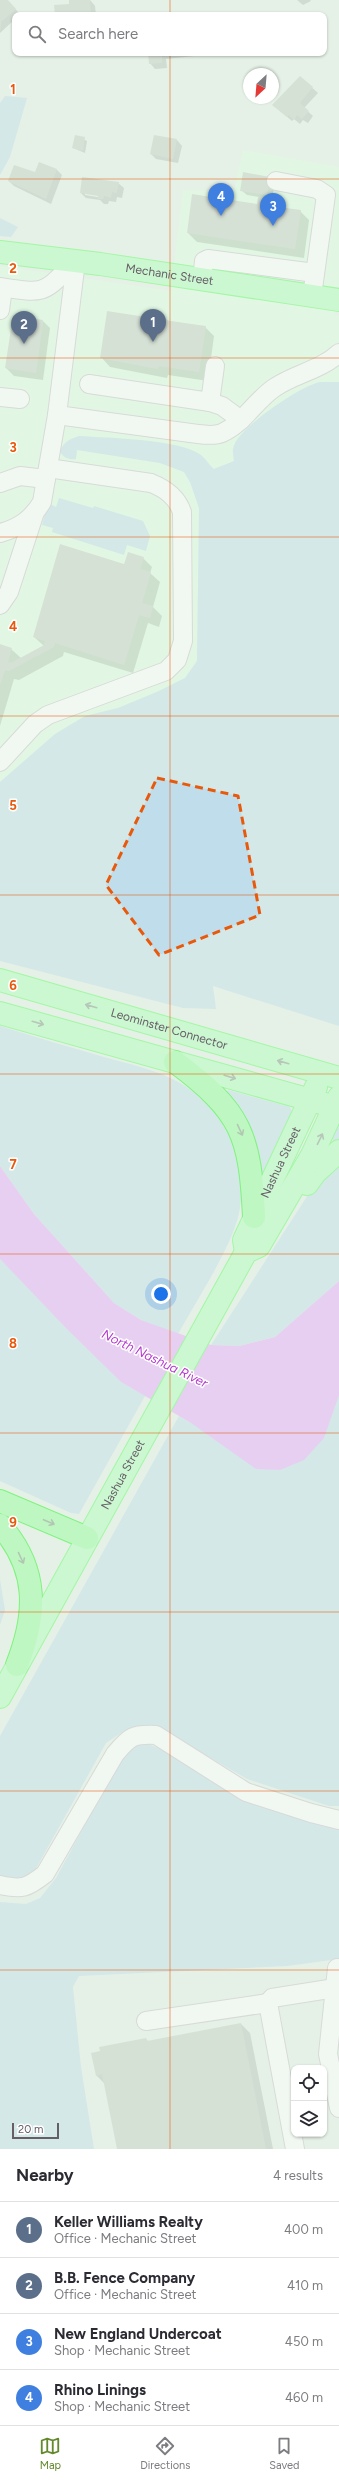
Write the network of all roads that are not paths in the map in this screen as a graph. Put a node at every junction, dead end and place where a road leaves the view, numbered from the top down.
1 (276, 181) dead end
2 (0, 252) edge
3 (76, 261) junction
4 (315, 273) junction
5 (202, 279) junction
6 (2, 288) edge
7 (312, 296) junction
8 (339, 300) edge
9 (0, 310) edge
10 (339, 353) edge
11 (215, 366) dead end
12 (89, 384) dead end
13 (0, 397) edge
14 (20, 399) dead end
15 (210, 402) junction
16 (57, 415) junction
17 (241, 420) junction
18 (47, 473) junction
19 (0, 482) edge
20 (35, 512) junction
21 (0, 533) edge
22 (0, 605) edge
23 (0, 762) edge
24 (0, 980) edge
25 (0, 1013) edge
26 (176, 1062) junction
27 (330, 1075) edge
28 (311, 1100) junction
29 (338, 1104) edge
30 (339, 1151) edge
31 (254, 1217) junction
32 (253, 1249) junction
33 (0, 1501) edge
34 (0, 1525) edge
35 (86, 1538) junction
36 (17, 1666) junction
37 (0, 1697) edge
38 (339, 1820) edge
39 (0, 1885) edge
40 (337, 1968) dead end
41 (335, 1988) junction
42 (268, 2003) junction
43 (146, 2021) dead end
44 (339, 2108) edge
45 (295, 2149) edge

1 - 4 street
2 - 3 main road, Mechanic Street
3 - 5 main road, Mechanic Street
3 - 6 street
3 - 16 street
4 - 5 street
4 - 7 street
5 - 7 main road, Mechanic Street
6 - 9 street
7 - 8 main road, Mechanic Street
10 - 17 street
11 - 15 street
12 - 15 street
13 - 14 street
15 - 17 street
16 - 17 street
16 - 18 street
18 - 19 street
18 - 20 street
18 - 23 street
20 - 21 street
20 - 22 street
27 -> 24 main road, Leominster Connector
25 -> 26 main road
26 -> 28 main road
26 -> 31 highway
27 - 28 main road, Nashua Street
28 - 29 main road
28 - 31 main road, Nashua Street
32 -> 29 main road, Nashua Street
30 - 32 main road
31 - 32 main road, Nashua Street
32 - 35 main road, Nashua Street
33 -> 35 highway
34 -> 36 highway
35 - 36 main road, Nashua Street
36 - 37 main road, Nashua Street
38 - 39 street
40 - 41 street
41 - 42 street
41 - 44 street
42 - 43 street
42 - 45 street

